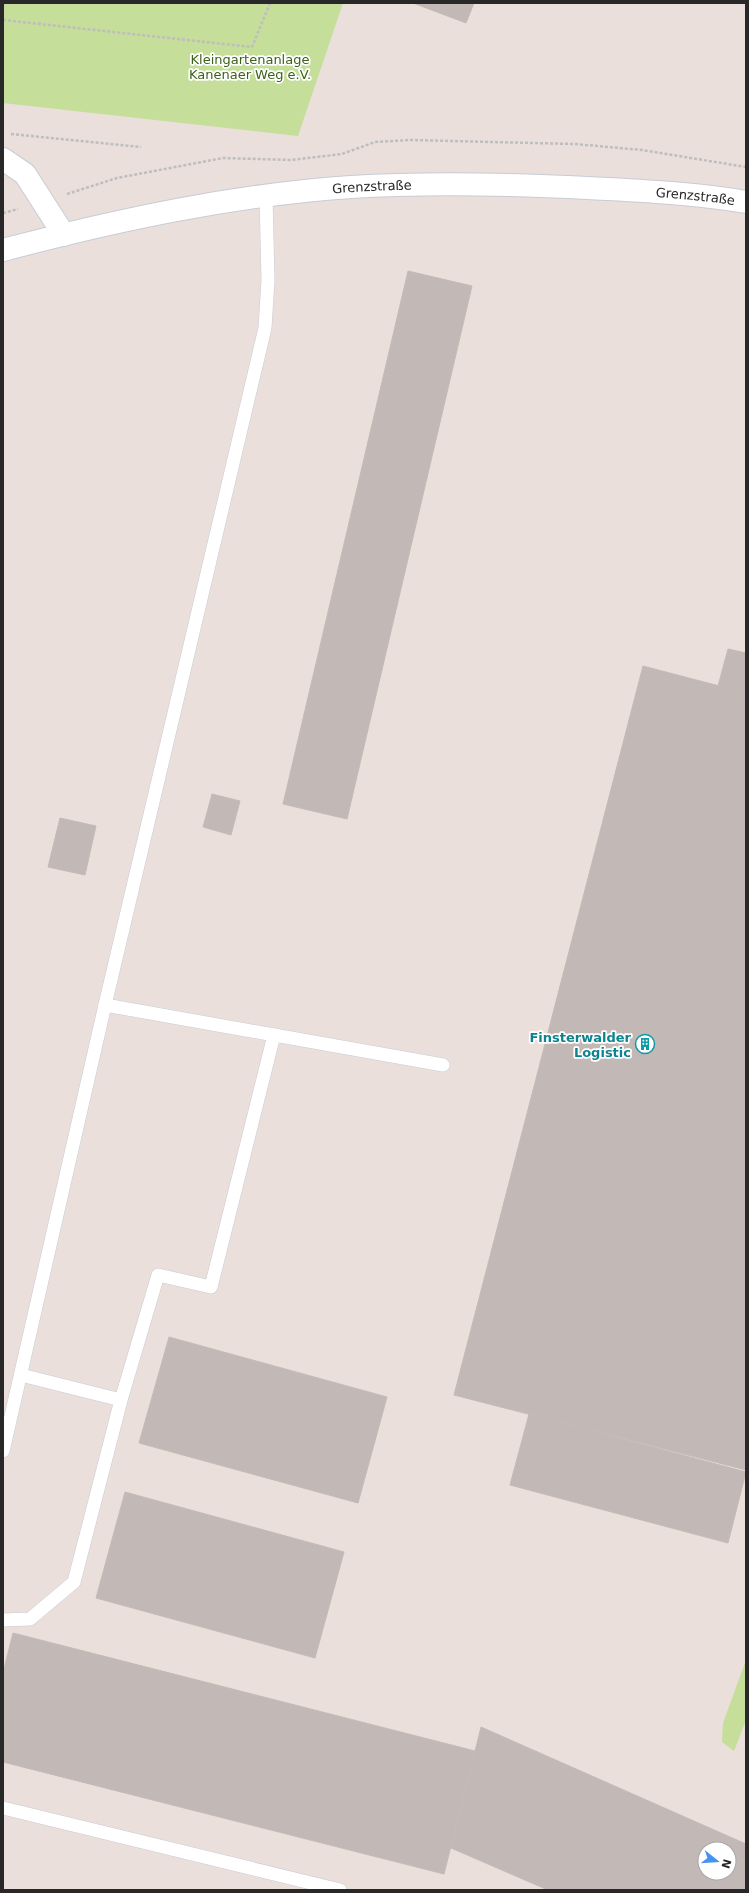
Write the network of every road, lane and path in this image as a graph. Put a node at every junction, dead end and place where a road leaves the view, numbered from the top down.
1 (4, 3) edge
2 (270, 3) edge
3 (3, 6) edge
4 (3, 20) edge
5 (3, 133) edge
6 (141, 148) dead end
7 (3, 159) edge
8 (266, 196) junction
9 (746, 202) edge
10 (64, 235) junction
11 (3, 250) edge
12 (105, 1005) junction
13 (274, 1035) junction
14 (443, 1065) dead end
15 (21, 1375) junction
16 (121, 1400) junction
17 (3, 1451) edge
18 (3, 1620) edge
19 (3, 1808) edge
20 (340, 1890) edge

1 - 3 path
2 - 4 path
5 - 6 path
7 - 10 street
8 - 9 street, Grenzstraße
8 - 10 street, Grenzstraße
8 - 12 lane
10 - 11 street, Grenzstraße
12 - 13 lane
12 - 15 lane
13 - 14 lane
13 - 16 lane
15 - 16 lane
15 - 17 lane
16 - 18 lane
19 - 20 lane

